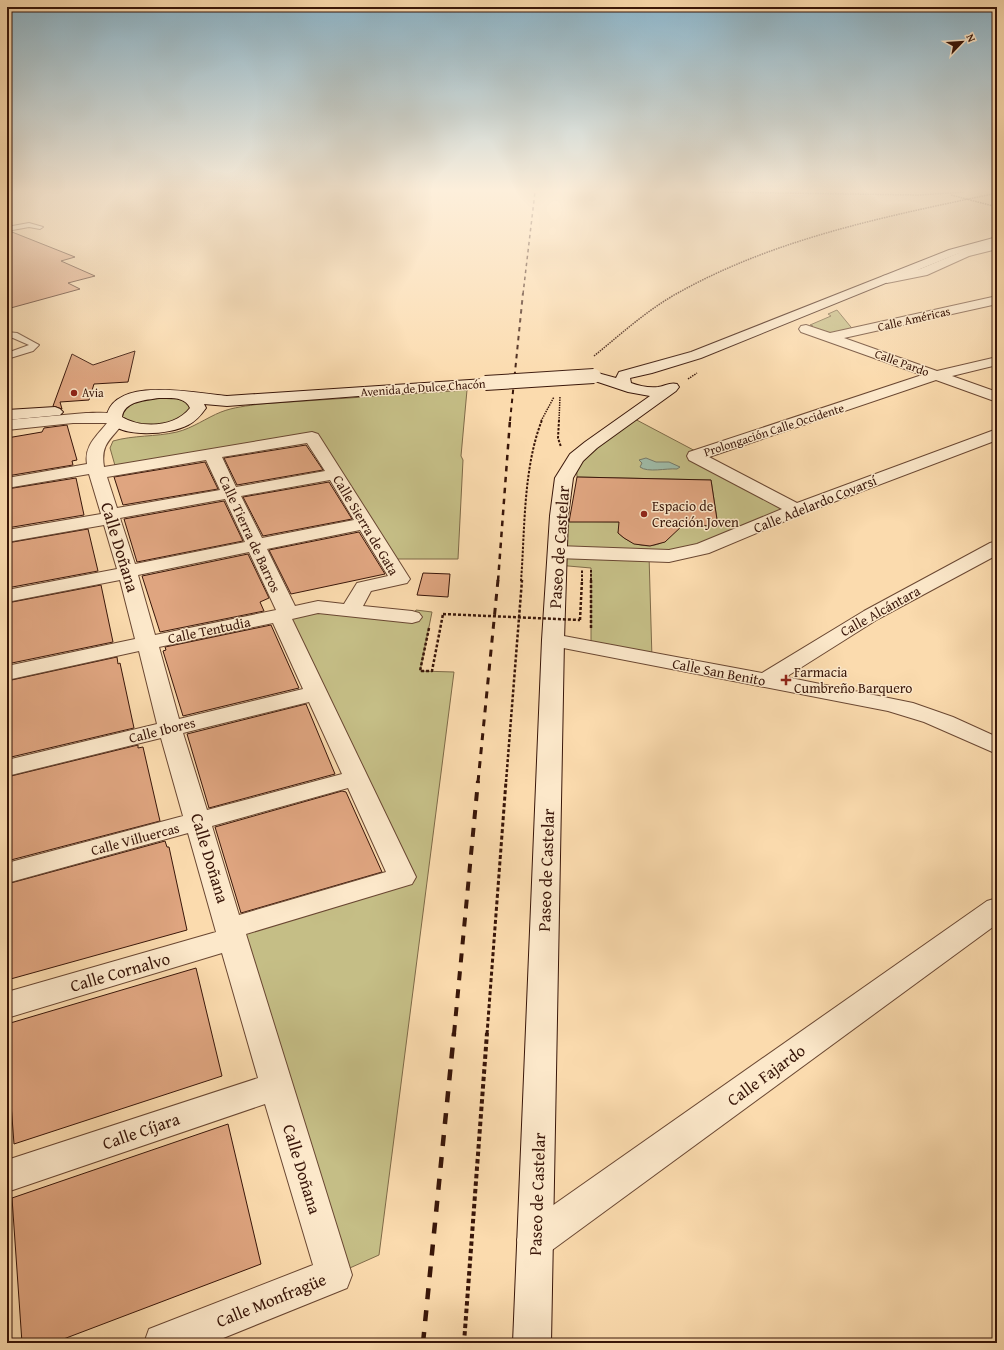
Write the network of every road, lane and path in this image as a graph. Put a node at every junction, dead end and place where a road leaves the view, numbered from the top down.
1 (758, 255) edge
2 (946, 255) edge
3 (963, 255) edge
4 (886, 279) junction
5 (997, 300) edge
6 (806, 329) dead end
7 (750, 333) junction
8 (7, 335) edge
9 (830, 337) junction
10 (7, 356) edge
11 (594, 357) dead end
12 (997, 361) edge
13 (938, 375) junction
14 (629, 379) junction
15 (677, 379) junction
16 (997, 397) edge
17 (134, 398) junction
18 (194, 406) junction
19 (55, 412) junction
20 (7, 415) edge
21 (115, 419) junction
22 (621, 423) junction
23 (7, 426) edge
24 (136, 428) junction
25 (997, 434) edge
26 (101, 441) junction
27 (212, 454) junction
28 (581, 454) junction
29 (97, 471) junction
30 (335, 474) junction
31 (7, 483) edge
32 (230, 493) junction
33 (796, 510) junction
34 (110, 516) junction
35 (366, 523) junction
36 (7, 536) edge
37 (255, 545) junction
38 (997, 547) edge
39 (557, 552) junction
40 (128, 572) junction
41 (7, 596) edge
42 (350, 610) junction
43 (284, 614) junction
44 (412, 617) joint
45 (553, 640) junction
46 (148, 643) junction
47 (591, 647) junction
48 (7, 673) edge
49 (765, 681) junction
50 (316, 693) junction
51 (170, 728) junction
52 (997, 746) edge
53 (7, 768) edge
54 (356, 778) junction
55 (199, 822) junction
56 (7, 873) edge
57 (997, 909) edge
58 (232, 933) junction
59 (7, 1005) edge
60 (276, 1086) junction
61 (7, 1176) edge
62 (535, 1240) junction
63 (334, 1275) joint
64 (163, 1343) edge
65 (464, 1343) edge
66 (532, 1343) edge

1 - 11 path
2 - 4 street
3 - 4 street
4 - 7 street
5 - 9 street, Calle Américas
6 - 9 street, Calle Pardo
7 - 14 street
7 - 15 street
8 - 10 lane
9 - 13 street, Calle Pardo
12 - 13 street
13 - 16 street, Calle Pardo
13 - 33 street, Prolongación Calle Occidente
14 - 15 street
14 - 15 street
14 - 18 street, Avenida de Dulce Chacón, bridge
14 - 22 street, Paseo de Castelar
15 - 22 street, Paseo de Castelar
17 - 18 street
17 - 19 street
17 - 21 street, Calle Doñana
18 - 24 street
19 - 20 street
19 - 21 street
21 - 23 street
21 - 24 street
21 - 26 street, Calle Doñana
22 - 28 street, Paseo de Castelar
24 - 26 street
25 - 33 street, Calle Adelardo Covarsí
26 - 29 street, Calle Doñana
27 - 29 street
27 - 30 street, Calle Sierra de Gata
27 - 32 street, Calle Tierra de Barros
28 - 39 street, Paseo de Castelar
28 - 65 path
29 - 31 street
29 - 34 street, Calle Doñana
30 - 32 street
30 - 35 street, Calle Sierra de Gata
32 - 34 street
32 - 37 street, Calle Tierra de Barros
33 - 39 street, Calle Adelardo Covarsí
34 - 36 street
34 - 40 street, Calle Doñana
35 - 37 street
35 - 42 street, Calle Sierra de Gata
37 - 40 street
37 - 43 street, Calle Tierra de Barros
38 - 49 street, Calle Alcántara
39 - 45 street, Paseo de Castelar
40 - 41 street
40 - 46 street, Calle Doñana
42 - 43 street, Calle Tentudia
42 - 44 street, Calle Tentudia
43 - 46 street, Calle Tentudia
43 - 50 street, Calle Tierra de Barros
44 - 47 path, bridge
45 - 47 street, Calle San Benito
45 - 62 street, Paseo de Castelar
46 - 48 street, Calle Tentudia
46 - 51 street, Calle Doñana
47 - 49 street, Calle San Benito
49 - 52 street, Calle San Benito
50 - 51 street, Calle Ibores
50 - 54 street, Calle Tierra de Barros
51 - 53 street, Calle Ibores
51 - 55 street, Calle Doñana
54 - 55 street, Calle Villuercas
54 - 58 street, Calle Cornalvo
55 - 56 street, Calle Villuercas
55 - 58 street, Calle Doñana
57 - 62 street, Calle Fajardo
58 - 59 street, Calle Cornalvo
58 - 60 street, Calle Doñana
60 - 61 street, Calle Cíjara
60 - 63 street, Calle Doñana
62 - 66 street, Paseo de Castelar
63 - 64 street, Calle Monfragüe

